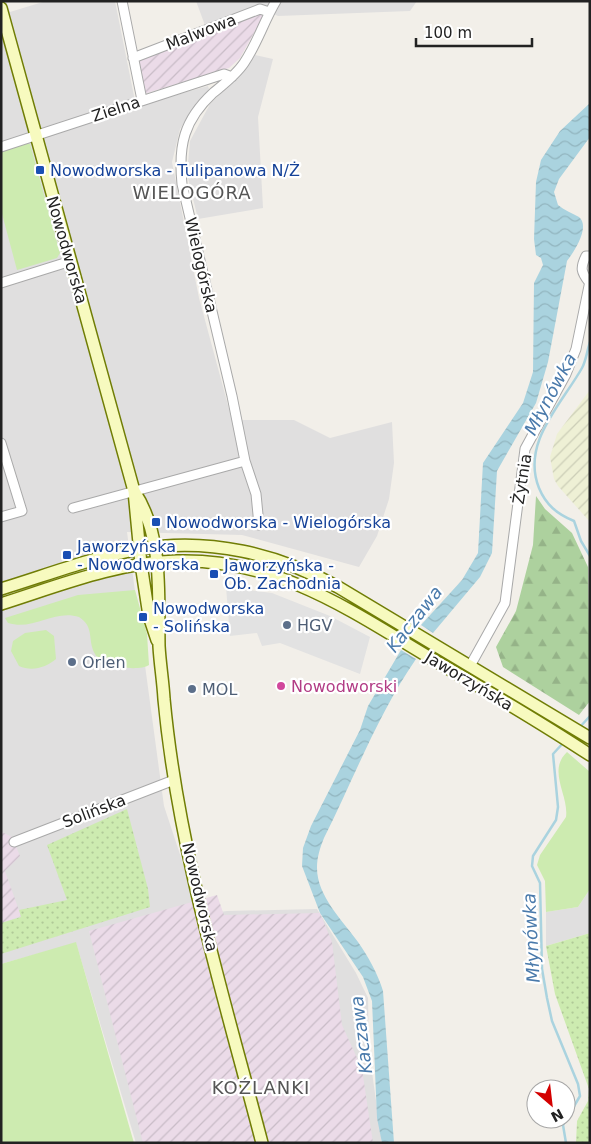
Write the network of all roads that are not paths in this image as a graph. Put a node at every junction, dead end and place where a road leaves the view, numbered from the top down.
1 (122, 1) edge
2 (276, 1) edge
3 (1, 8) edge
4 (269, 12) junction
5 (133, 58) junction
6 (232, 77) junction
7 (142, 100) junction
8 (36, 136) junction
9 (1, 147) edge
10 (590, 256) edge
11 (71, 261) junction
12 (590, 282) edge
13 (1, 283) edge
14 (588, 294) edge
15 (1, 443) edge
16 (246, 461) junction
17 (134, 492) junction
18 (73, 508) dead end
19 (1, 517) edge
20 (260, 525) dead end
21 (154, 547) junction
22 (139, 549) junction
23 (156, 562) junction
24 (141, 564) junction
25 (1, 589) edge
26 (1, 604) edge
27 (159, 646) junction
28 (470, 666) junction
29 (586, 736) edge
30 (590, 755) edge
31 (174, 780) junction
32 (14, 842) dead end
33 (262, 1143) edge

1 - 5 street
2 - 4 street, Wielogórska
3 - 8 street, Nowodworska
4 - 5 street, Malwowa
4 - 6 street, Wielogórska
5 - 7 street
6 - 7 street, Zielna
6 - 16 street, Wielogórska
7 - 8 street, Zielna
8 - 9 street, Zielna
8 - 11 street, Nowodworska
10 - 12 street, Żytnia
11 - 13 street
11 - 17 street, Nowodworska
12 - 14 street, Żytnia
14 - 28 street, Żytnia
15 - 19 street
16 - 17 street
16 - 20 street, Wielogórska
17 - 18 street
17 - 21 street, Nowodworska
17 - 22 street, Nowodworska
21 - 22 street, Jaworzyńska
21 - 23 street, Nowodworska
21 - 28 street, Jaworzyńska
22 - 24 street, Nowodworska
22 - 25 street, Jaworzyńska
23 - 24 street, Jaworzyńska
23 - 27 street, Nowodworska
23 - 30 street, Jaworzyńska
24 - 26 street, Jaworzyńska
24 - 27 street, Nowodworska
27 - 31 street, Nowodworska
28 - 29 street, Jaworzyńska
31 - 32 street, Solińska
31 - 33 street, Nowodworska

